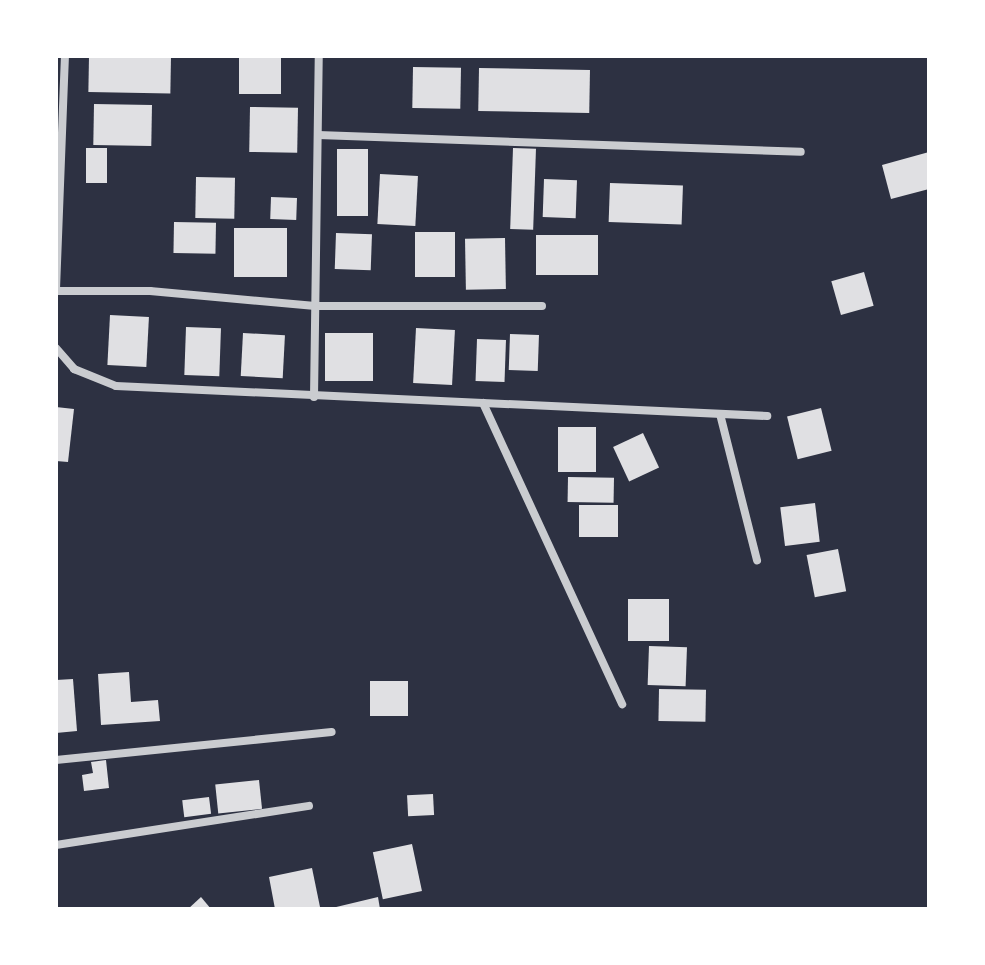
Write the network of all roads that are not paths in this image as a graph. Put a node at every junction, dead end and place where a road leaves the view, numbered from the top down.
1 (65, 56) edge
2 (319, 56) edge
3 (318, 135) junction
4 (60, 141) edge
5 (801, 152) dead end
6 (56, 290) edge
7 (315, 306) junction
8 (542, 306) dead end
9 (56, 348) edge
10 (314, 397) junction
11 (483, 403) junction
12 (720, 414) junction
13 (767, 416) dead end
14 (757, 560) dead end
15 (622, 704) dead end
16 (332, 732) dead end
17 (56, 760) edge
18 (309, 806) dead end
19 (56, 845) edge

1 - 4 street
2 - 3 street
3 - 5 street
3 - 7 street
4 - 6 street
6 - 7 street
7 - 8 street
7 - 10 street
9 - 10 street
10 - 11 street
11 - 12 street
11 - 15 street
12 - 13 street
12 - 14 street
16 - 17 street
18 - 19 street

